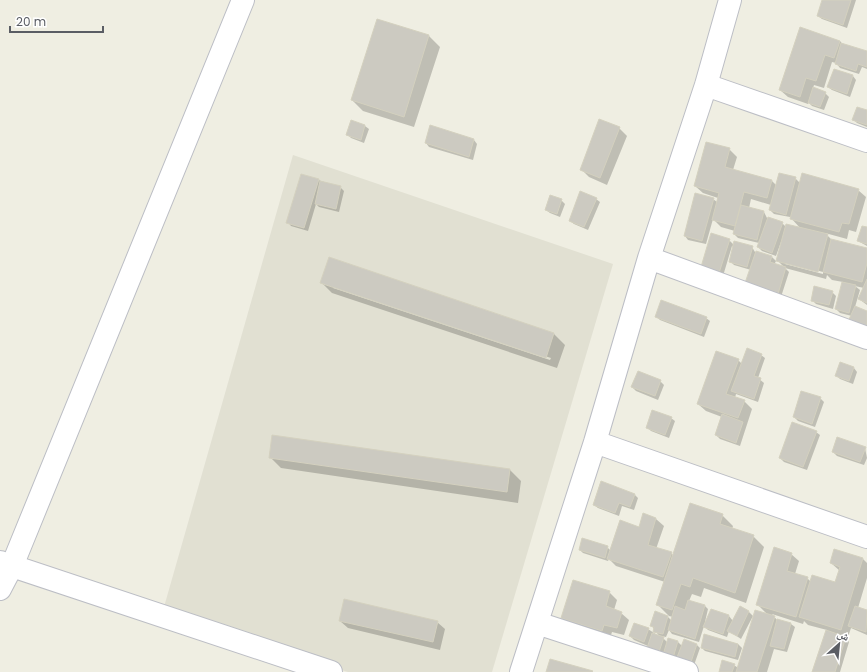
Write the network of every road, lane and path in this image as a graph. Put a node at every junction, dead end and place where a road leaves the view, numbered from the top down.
1 (243, 0) edge
2 (730, 0) edge
3 (706, 84) junction
4 (867, 142) edge
5 (649, 258) junction
6 (867, 338) edge
7 (595, 442) junction
8 (867, 537) edge
9 (6, 564) edge
10 (0, 589) edge
11 (537, 623) junction
12 (331, 672) edge
13 (522, 672) edge
14 (687, 672) edge

1 - 9 street
2 - 3 street
3 - 4 street
3 - 5 street
5 - 6 street
5 - 7 street
7 - 8 street
7 - 11 street
9 - 10 street
9 - 12 street
11 - 13 street
11 - 14 street

